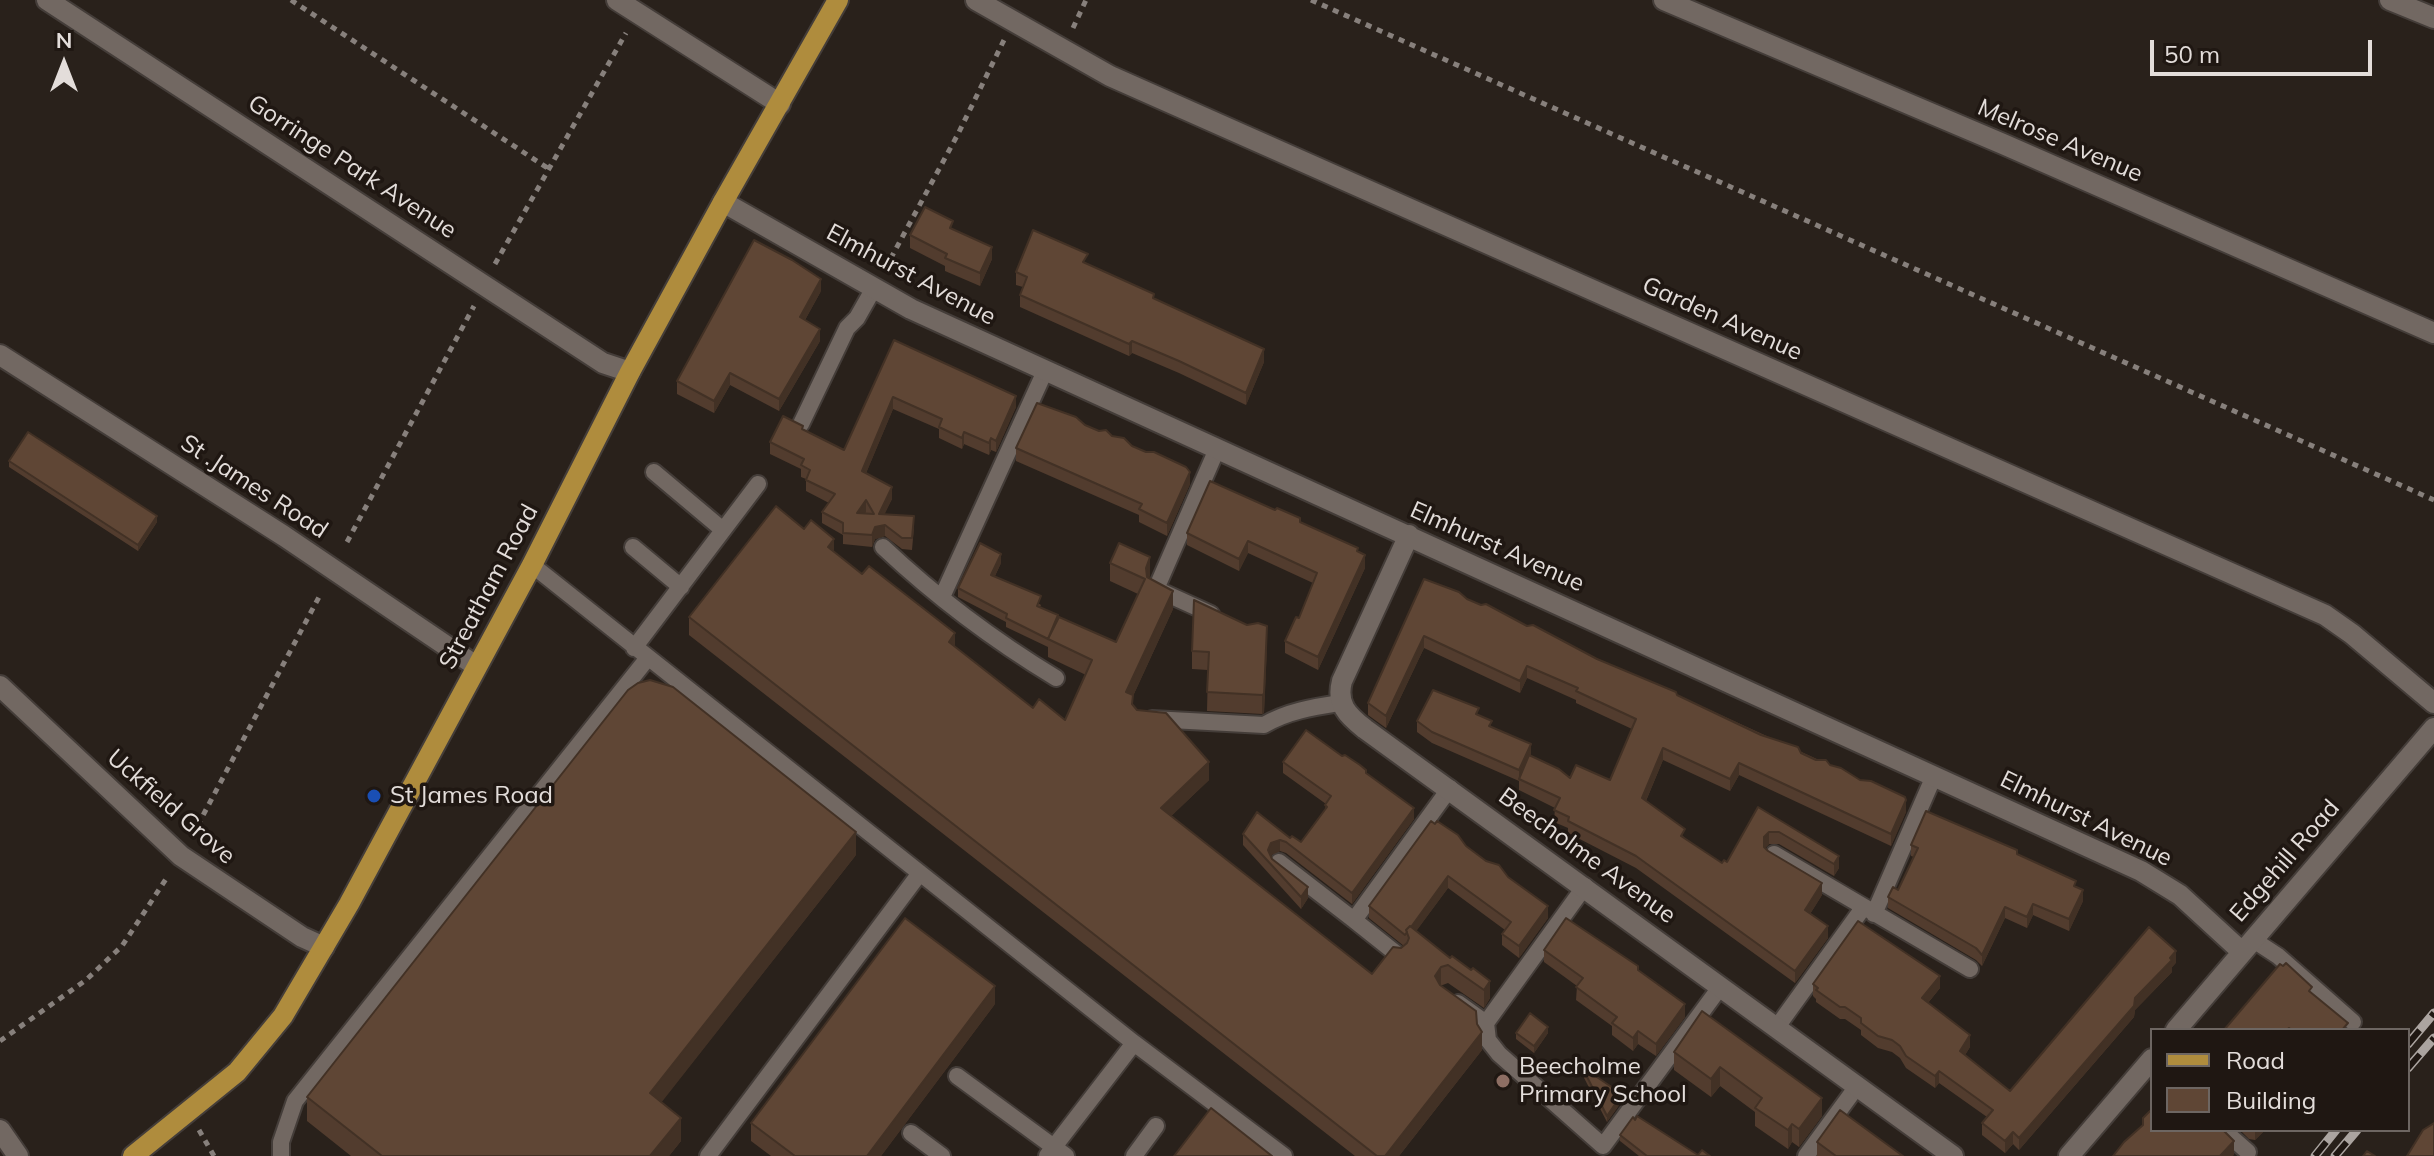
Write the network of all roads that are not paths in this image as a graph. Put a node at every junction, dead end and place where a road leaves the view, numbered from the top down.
1 (47, 0) edge
2 (617, 0) edge
3 (838, 0) edge
4 (976, 0) edge
5 (1664, 0) edge
6 (2390, 0) edge
7 (2434, 18) edge
8 (780, 104) junction
9 (723, 202) junction
10 (874, 288) junction
11 (2434, 333) edge
12 (0, 355) edge
13 (1045, 371) junction
14 (630, 372) junction
15 (801, 424) edge
16 (1217, 449) junction
17 (654, 472) dead end
18 (758, 484) dead end
19 (723, 530) junction
20 (1409, 535) junction
21 (633, 547) dead end
22 (883, 547) dead end
23 (532, 565) junction
24 (681, 587) junction
25 (942, 597) junction
26 (1225, 620) edge
27 (641, 653) junction
28 (476, 666) junction
29 (1056, 678) dead end
30 (0, 686) edge
31 (1340, 703) junction
32 (2434, 703) edge
33 (1142, 718) edge
34 (2434, 728) edge
35 (1934, 776) junction
36 (1450, 788) junction
37 (1774, 854) edge
38 (1279, 862) edge
39 (920, 873) junction
40 (1585, 886) junction
41 (1868, 911) junction
42 (1354, 920) junction
43 (2246, 945) junction
44 (324, 947) junction
45 (1398, 955) edge
46 (1970, 969) dead end
47 (1721, 986) junction
48 (1446, 994) edge
49 (2353, 1022) dead end
50 (1486, 1023) junction
51 (1777, 1027) junction
52 (2178, 1028) edge
53 (1134, 1043) junction
54 (2150, 1066) edge
55 (957, 1076) dead end
56 (1858, 1085) junction
57 (1156, 1126) dead end
58 (0, 1130) edge
59 (2225, 1132) edge
60 (911, 1133) dead end
61 (2248, 1152) dead end
62 (1055, 1153) edge
63 (18, 1156) edge
64 (133, 1156) edge
65 (281, 1156) edge
66 (708, 1156) edge
67 (942, 1156) edge
68 (1134, 1156) edge
69 (1284, 1156) edge
70 (1806, 1156) edge
71 (1953, 1156) edge
72 (2069, 1156) edge

1 - 14 street, Gorringe Park Avenue
2 - 8 street
3 - 8 main road, Streatham Road
4 - 32 street, Garden Avenue
5 - 11 street, Melrose Avenue
6 - 7 street
8 - 9 main road, Streatham Road
9 - 10 street, Elmhurst Avenue
9 - 14 main road, Streatham Road
10 - 13 street, Elmhurst Avenue
10 - 15 lane
12 - 28 street, St .James Road
13 - 16 street, Elmhurst Avenue
13 - 25 lane
14 - 23 main road, Streatham Road
16 - 20 street, Elmhurst Avenue
16 - 26 lane
17 - 19 lane
18 - 19 lane
19 - 24 lane
20 - 31 street
20 - 35 street, Elmhurst Avenue
21 - 24 lane
22 - 25 lane
23 - 27 lane
23 - 28 main road, Streatham Road
24 - 27 lane
25 - 29 lane
27 - 39 lane
27 - 65 lane
28 - 44 main road, Streatham Road
30 - 44 street, Uckfield Grove
31 - 33 lane
31 - 36 street, Beecholme Avenue
34 - 43 street, Edgehill Road
35 - 41 lane
35 - 43 street, Elmhurst Avenue
36 - 40 street, Beecholme Avenue
36 - 42 lane
37 - 41 lane
38 - 42 lane
39 - 53 lane
39 - 66 lane
40 - 47 street, Beecholme Avenue
40 - 50 lane
41 - 46 lane
41 - 51 lane
42 - 45 lane
43 - 49 lane
43 - 52 street, Edgehill Road
44 - 64 main road, Streatham Road
47 - 50 lane
47 - 51 street, Beecholme Avenue
48 - 50 lane
51 - 56 street, Beecholme Avenue
53 - 62 lane
53 - 69 lane
54 - 72 street
55 - 62 lane
56 - 70 lane
56 - 71 street, Beecholme Avenue
57 - 68 lane
58 - 63 street
59 - 61 lane
60 - 67 lane

